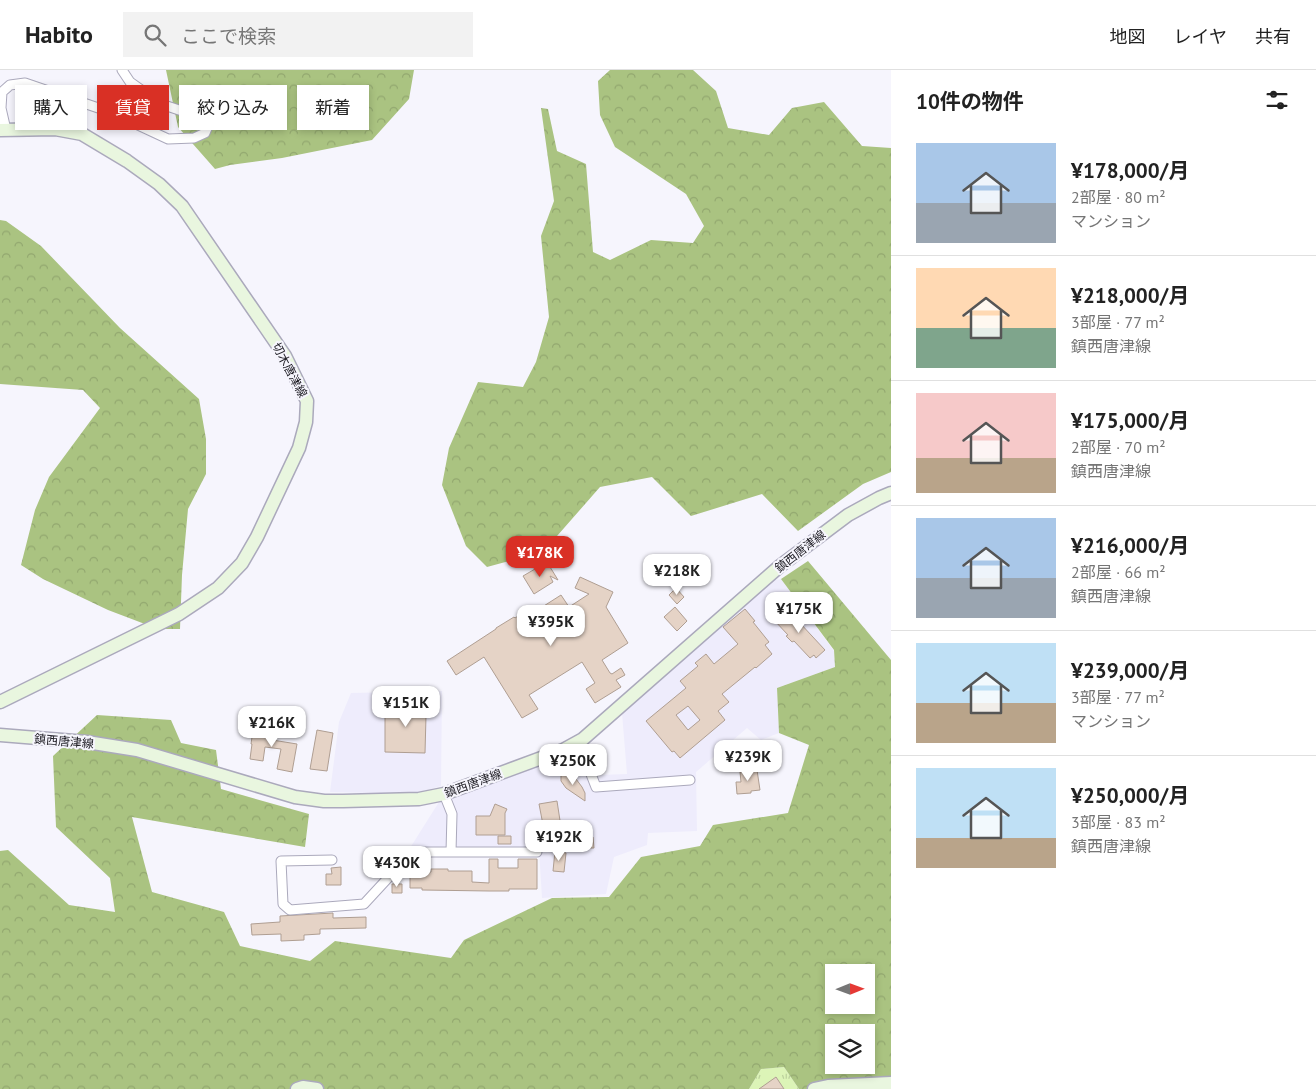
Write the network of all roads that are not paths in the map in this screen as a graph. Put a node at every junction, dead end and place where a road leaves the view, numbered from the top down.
1 (122, 70) edge
2 (3, 130) edge
3 (891, 494) edge
4 (0, 702) edge
5 (0, 735) edge
6 (567, 748) junction
7 (690, 780) dead end
8 (444, 794) junction
9 (451, 852) junction
10 (537, 852) dead end
11 (332, 860) dead end
12 (891, 1083) edge
13 (298, 1089) edge
14 (317, 1089) edge
15 (814, 1089) edge

1 - 2 street
2 - 4 main road, 切木唐津線
3 - 6 main road, 鎮西唐津線
5 - 8 main road, 鎮西唐津線
6 - 7 street
6 - 8 main road, 鎮西唐津線
8 - 9 street
9 - 10 street
9 - 11 street
12 - 15 main road
13 - 14 main road

